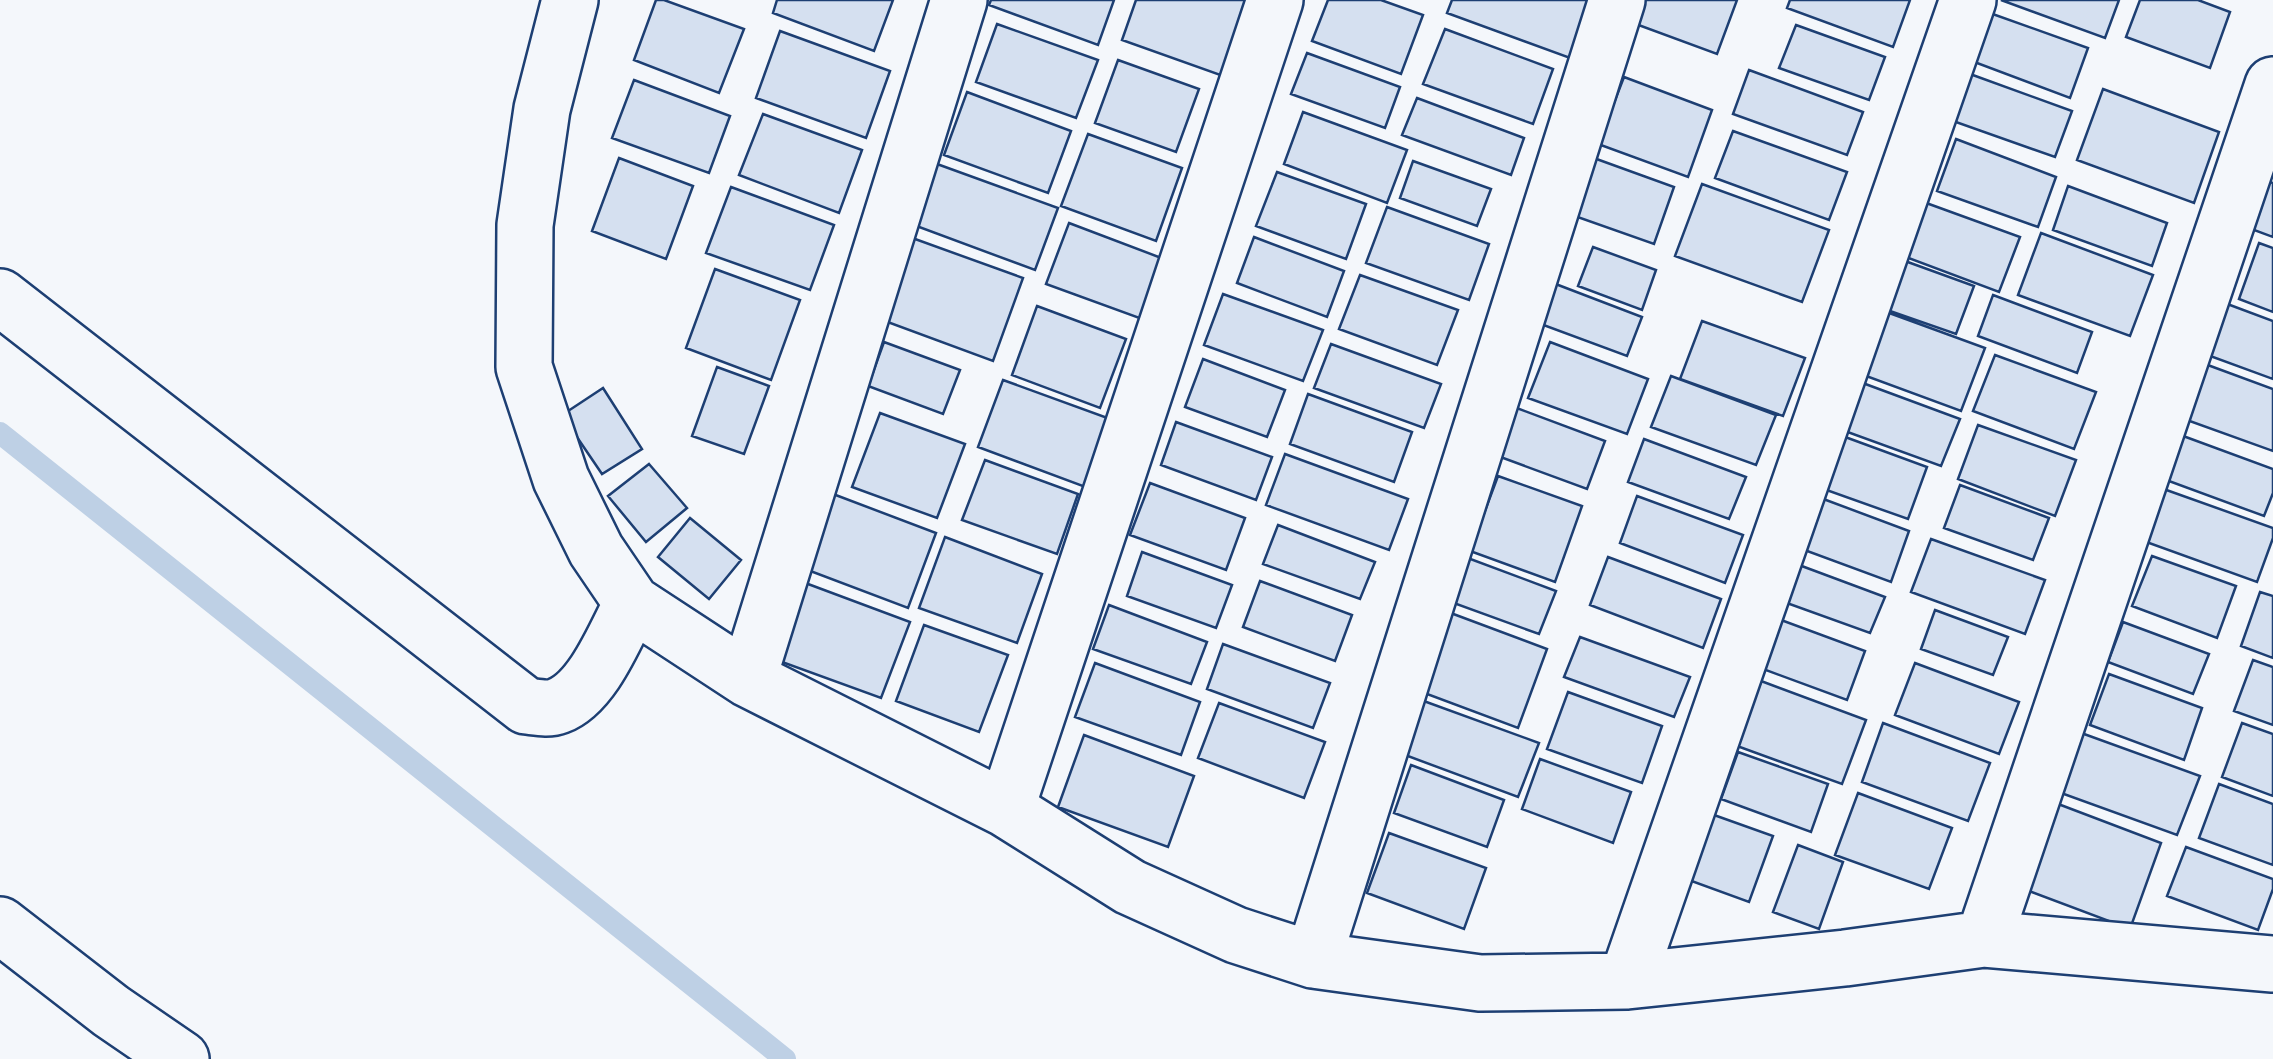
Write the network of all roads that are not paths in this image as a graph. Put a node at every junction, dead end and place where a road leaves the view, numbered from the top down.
1 (570, 0) edge
2 (958, 0) edge
3 (1275, 0) edge
4 (1617, 0) edge
5 (1968, 0) edge
6 (2273, 85) edge
7 (0, 297) edge
8 (632, 603) junction
9 (748, 679) junction
10 (1006, 809) junction
11 (0, 925) edge
12 (1984, 940) junction
13 (1313, 960) junction
14 (2273, 964) edge
15 (1627, 980) junction
16 (110, 1035) edge
17 (181, 1059) edge

1 - 8 street
2 - 9 street
3 - 10 street
4 - 13 street
5 - 15 street
6 - 12 street
7 - 8 street
8 - 9 street
9 - 10 street
10 - 13 street
11 - 16 street
12 - 14 street
12 - 15 street
13 - 15 street
16 - 17 street

